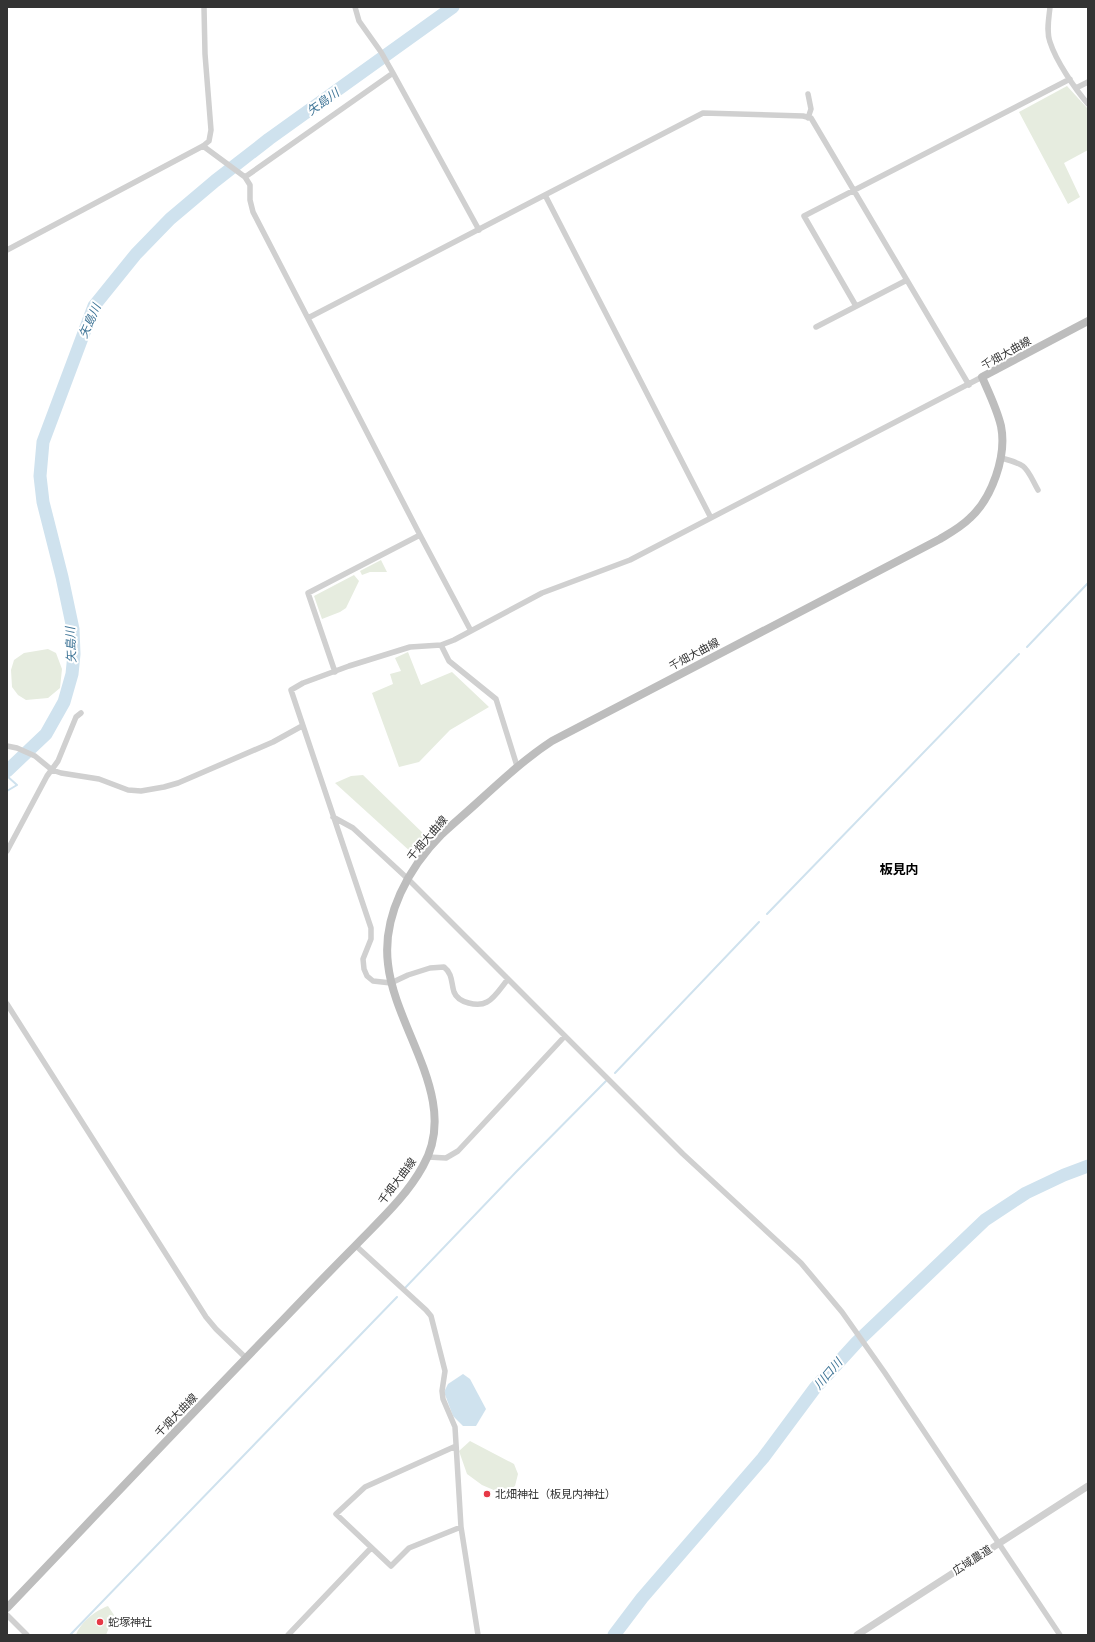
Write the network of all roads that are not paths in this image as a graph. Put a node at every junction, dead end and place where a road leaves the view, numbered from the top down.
1 (204, 7) edge
2 (355, 7) edge
3 (1050, 7) edge
4 (393, 73) junction
5 (1070, 79) junction
6 (1088, 82) edge
7 (1076, 88) junction
8 (808, 94) dead end
9 (1088, 104) edge
10 (808, 118) junction
11 (203, 146) junction
12 (244, 176) junction
13 (854, 191) junction
14 (545, 196) junction
15 (479, 230) junction
16 (7, 250) edge
17 (907, 280) junction
18 (856, 306) junction
19 (308, 318) junction
20 (1088, 321) edge
21 (816, 327) dead end
22 (982, 377) junction
23 (969, 385) junction
24 (1001, 458) junction
25 (1038, 490) dead end
26 (711, 518) junction
27 (420, 535) junction
28 (471, 631) junction
29 (441, 645) junction
30 (335, 672) junction
31 (81, 713) dead end
32 (302, 726) junction
33 (7, 746) edge
34 (517, 766) junction
35 (52, 770) junction
36 (333, 818) junction
37 (7, 851) edge
38 (408, 879) junction
39 (508, 979) junction
40 (391, 983) junction
41 (7, 1004) edge
42 (565, 1036) junction
43 (428, 1157) junction
44 (355, 1245) junction
45 (246, 1358) junction
46 (456, 1446) junction
47 (1088, 1486) edge
48 (461, 1527) junction
49 (998, 1543) junction
50 (371, 1548) junction
51 (7, 1608) edge
52 (7, 1615) edge
53 (27, 1635) edge
54 (288, 1635) edge
55 (478, 1635) edge
56 (857, 1635) edge
57 (1060, 1635) edge

1 - 11 street
2 - 4 street
3 - 5 street
4 - 12 street
4 - 15 street
5 - 7 street
5 - 13 street
6 - 7 street
7 - 9 street
8 - 10 street
10 - 13 street
10 - 14 street
11 - 12 street
11 - 16 street
12 - 19 street
13 - 17 street
13 - 18 street
14 - 15 street
14 - 26 street
15 - 19 street
17 - 18 street
17 - 23 street
18 - 21 street
19 - 27 street
20 - 22 main road, 千畑大曲線
22 - 23 street
22 - 24 main road, 千畑大曲線
23 - 26 street
24 - 25 street
24 - 34 main road, 千畑大曲線
26 - 28 street
27 - 28 street
27 - 30 street
28 - 29 street
29 - 30 street
29 - 34 street
30 - 32 street
31 - 35 street
32 - 35 street
32 - 36 street
33 - 35 street
34 - 38 main road, 千畑大曲線
35 - 37 street
36 - 38 street
36 - 40 street
38 - 39 street
38 - 40 main road, 千畑大曲線
39 - 40 street
39 - 42 street
40 - 43 main road, 千畑大曲線
41 - 45 street
42 - 43 street
42 - 49 street
43 - 44 main road, 千畑大曲線
44 - 45 main road, 千畑大曲線
44 - 46 street
45 - 51 main road, 千畑大曲線
46 - 48 street
46 - 50 street
47 - 49 street, 広域農道
48 - 50 street
48 - 55 street
49 - 56 street, 広域農道
49 - 57 street
50 - 54 street
52 - 53 street

